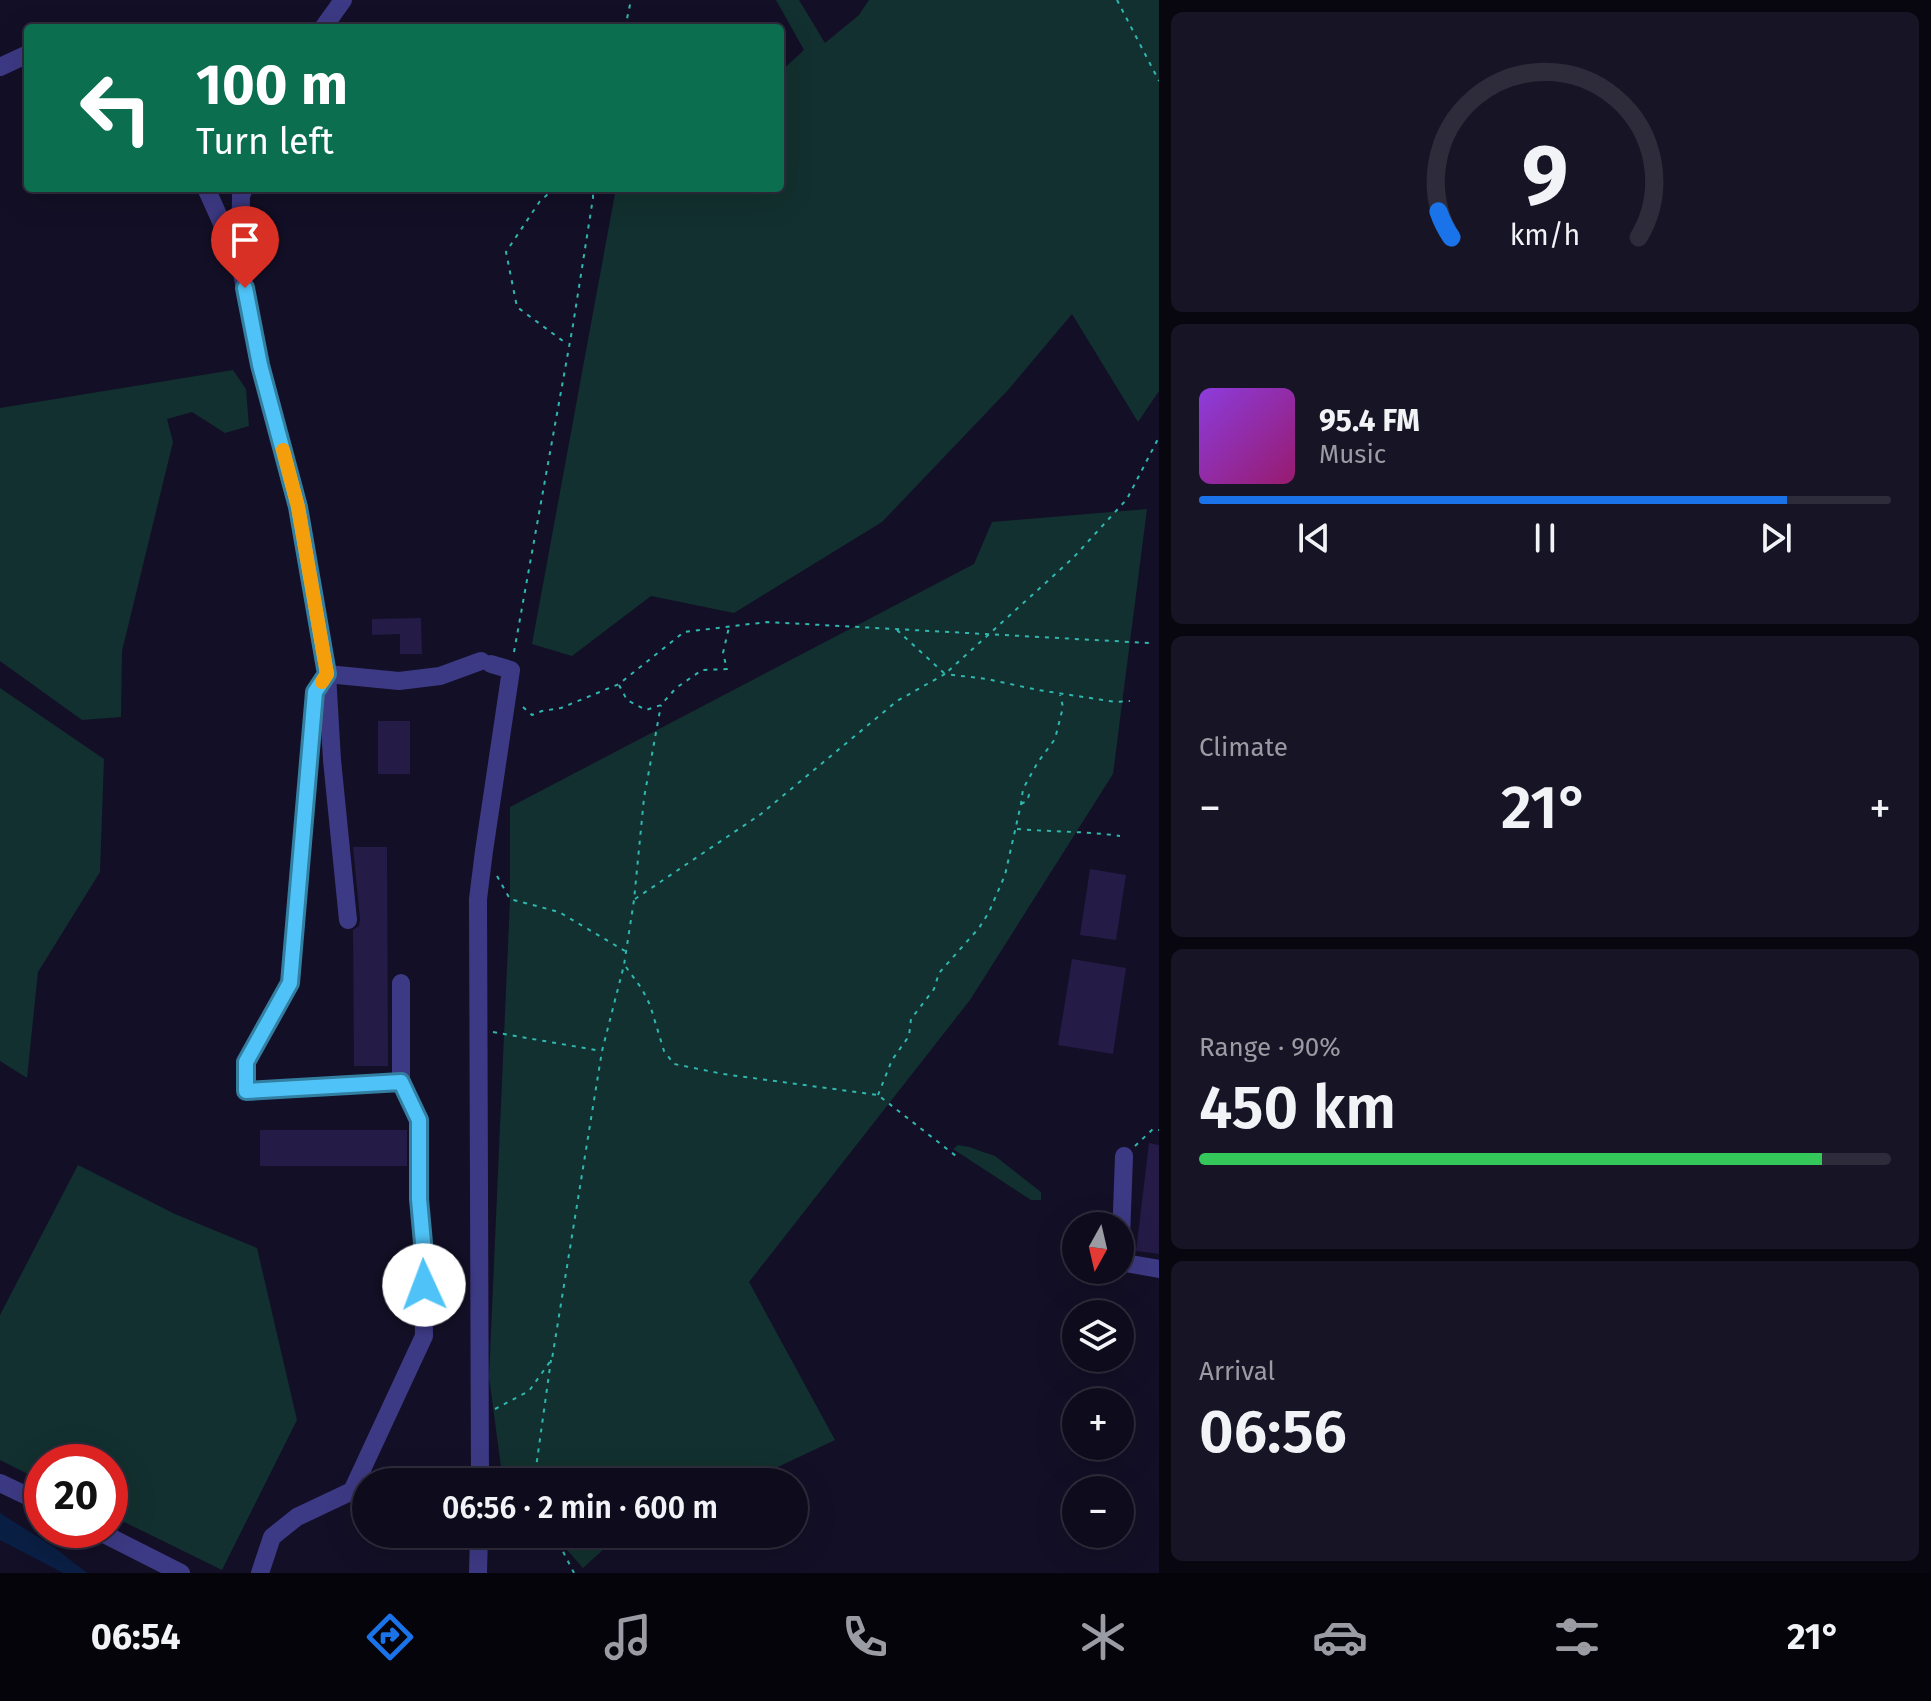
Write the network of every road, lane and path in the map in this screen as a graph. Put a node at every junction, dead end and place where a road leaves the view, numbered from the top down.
1 (343, 0) edge
2 (631, 0) edge
3 (1117, 0) edge
4 (326, 24) edge
5 (626, 24) edge
6 (24, 56) edge
7 (0, 67) edge
8 (1159, 81) edge
9 (208, 192) edge
10 (242, 192) edge
11 (550, 192) edge
12 (593, 192) edge
13 (240, 263) junction
14 (569, 345) junction
15 (1159, 437) edge
16 (730, 626) junction
17 (896, 629) junction
18 (989, 634) junction
19 (1149, 643) dead end
20 (511, 670) junction
21 (327, 674) junction
22 (945, 674) junction
23 (619, 684) junction
24 (1059, 693) junction
25 (1130, 701) dead end
26 (661, 705) junction
27 (523, 707) dead end
28 (1023, 789) junction
29 (1021, 804) junction
30 (1015, 829) junction
31 (1120, 836) dead end
32 (497, 875) dead end
33 (634, 900) junction
34 (348, 920) dead end
35 (626, 952) junction
36 (624, 965) junction
37 (401, 983) dead end
38 (478, 1030) junction
39 (602, 1051) junction
40 (401, 1082) junction
41 (878, 1095) junction
42 (1159, 1130) edge
43 (956, 1156) dead end
44 (1124, 1156) joint
45 (1159, 1269) edge
46 (552, 1359) junction
47 (480, 1423) junction
48 (480, 1468) edge
49 (536, 1468) edge
50 (0, 1483) edge
51 (24, 1494) edge
52 (128, 1546) edge
53 (479, 1548) edge
54 (561, 1548) edge
55 (181, 1573) edge
56 (260, 1573) edge
57 (478, 1573) edge
58 (574, 1573) edge

1 - 4 street
2 - 5 path
3 - 8 path
6 - 7 street
9 - 13 street
10 - 13 street
11 - 14 path
12 - 14 path
13 - 21 street
14 - 20 path
15 - 18 path
16 - 17 path
16 - 23 path
16 - 26 path
17 - 18 path
17 - 22 path
18 - 19 path
18 - 22 path
20 - 21 street
20 - 38 street
21 - 34 street
21 - 40 street
22 - 24 path
22 - 33 path
23 - 26 path
23 - 27 path
24 - 25 path
24 - 28 path
26 - 33 path
28 - 29 path
28 - 29 path
29 - 30 path
30 - 31 path
30 - 41 path
32 - 35 path
33 - 35 path
35 - 36 path
36 - 39 path
36 - 41 path
37 - 40 street
38 - 39 path
38 - 47 street
39 - 46 path
40 - 56 street
41 - 43 path
42 - 44 path
44 - 45 street
46 - 47 path
46 - 49 path
47 - 48 street
50 - 51 street
52 - 55 street
53 - 57 street
54 - 58 path

